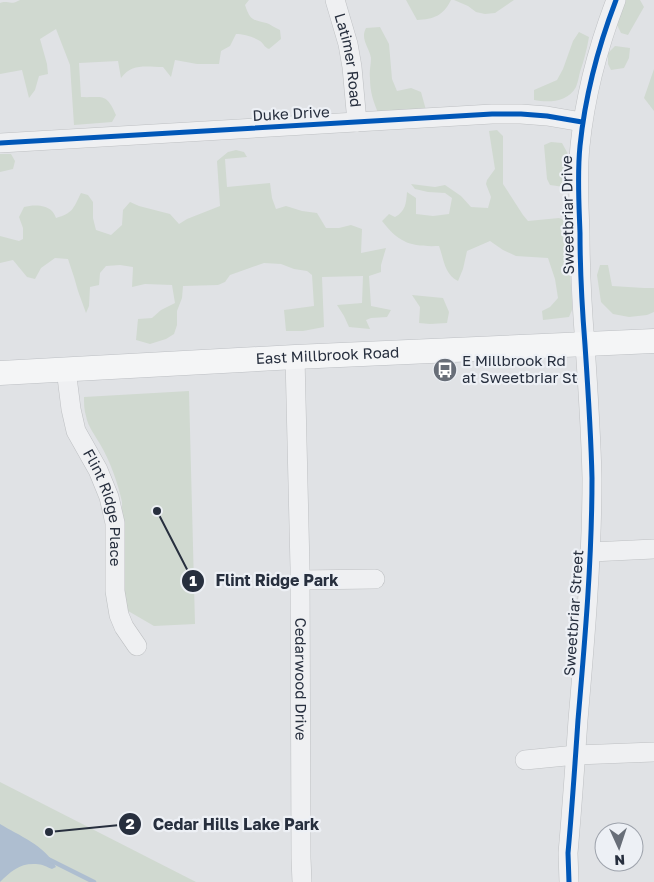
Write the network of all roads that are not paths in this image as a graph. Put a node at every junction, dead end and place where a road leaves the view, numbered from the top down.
1 (335, 0) edge
2 (616, 0) edge
3 (357, 122) junction
4 (582, 122) junction
5 (0, 143) edge
6 (654, 341) edge
7 (584, 344) junction
8 (295, 357) junction
9 (66, 369) junction
10 (0, 373) edge
11 (654, 549) edge
12 (591, 552) junction
13 (375, 579) dead end
14 (300, 580) junction
15 (137, 646) dead end
16 (654, 752) edge
17 (576, 755) junction
18 (525, 760) dead end
19 (302, 882) edge
20 (569, 882) edge

1 - 3 street, Latimer Road
2 - 4 street, Sweetbriar Drive
3 - 4 street, Duke Drive
3 - 5 street, Duke Drive
4 - 7 street, Sweetbriar Drive
6 - 7 main road, East Millbrook Road
7 - 8 main road, East Millbrook Road
7 - 12 street, Sweetbriar Street
8 - 9 main road, East Millbrook Road
8 - 14 street, Cedarwood Drive
9 - 10 main road, East Millbrook Road
9 - 15 street, Flint Ridge Place
11 - 12 street
12 - 17 street, Sweetbriar Street
13 - 14 street
14 - 19 street, Cedarwood Drive
16 - 17 street
17 - 18 street
17 - 20 street, Sweetbriar Street

